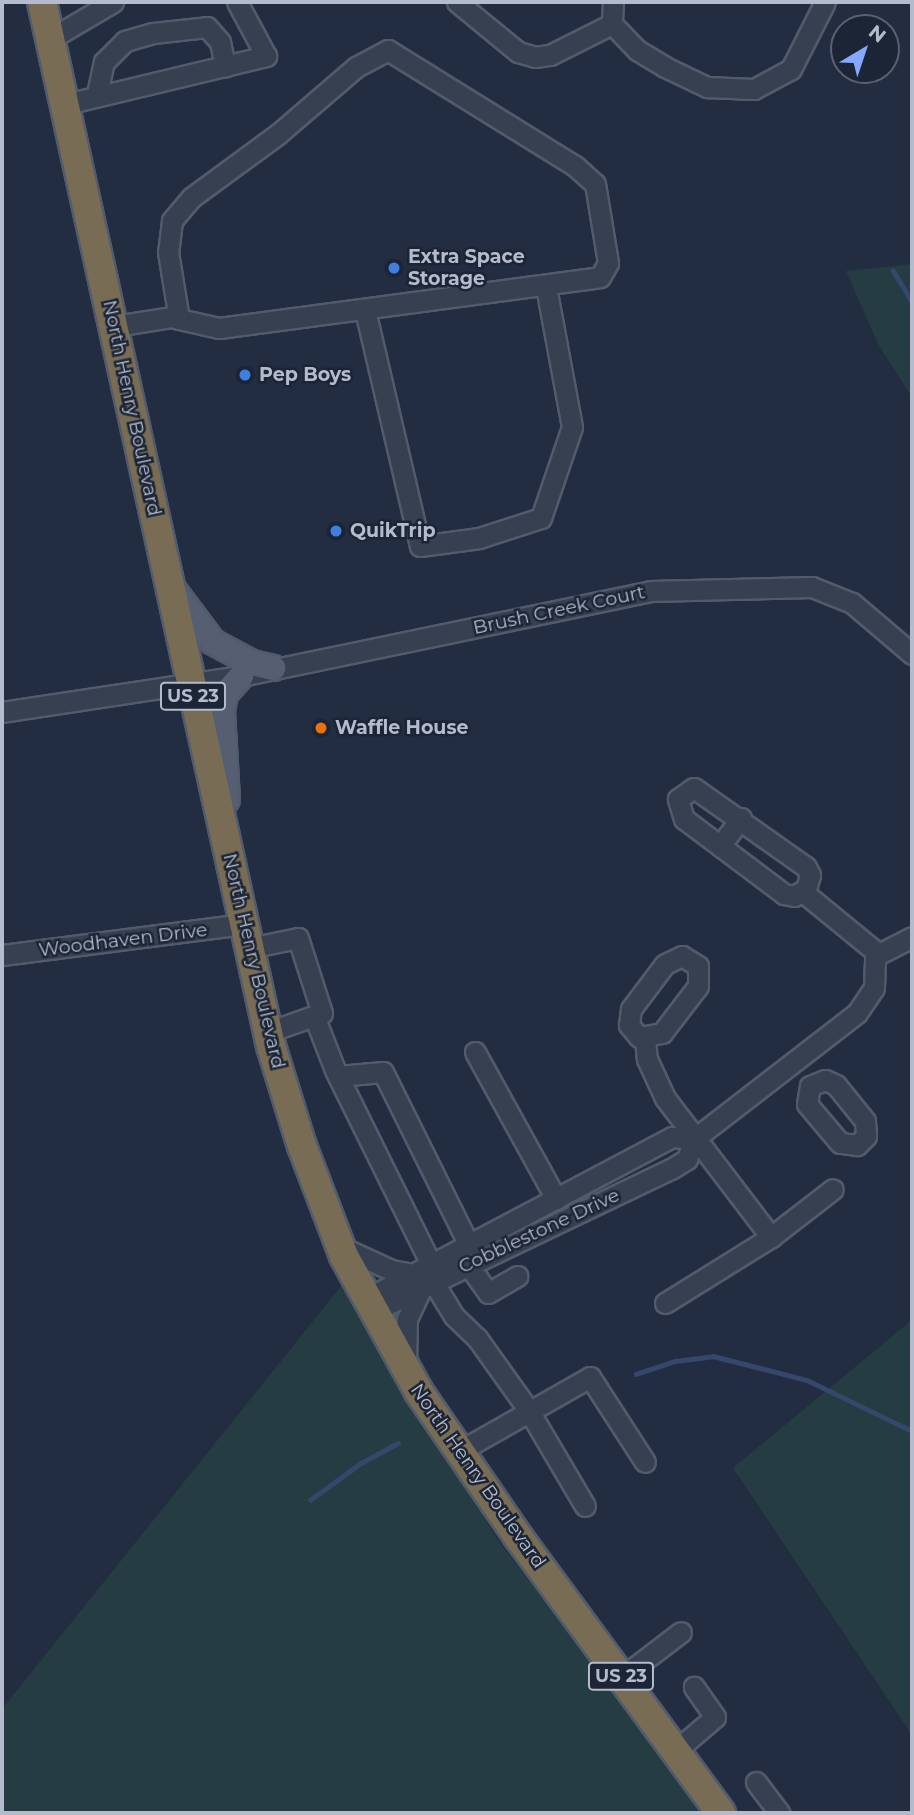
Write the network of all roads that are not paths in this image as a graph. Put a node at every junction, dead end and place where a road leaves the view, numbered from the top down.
1 (42, 2) edge
2 (237, 2) edge
3 (457, 2) edge
4 (613, 2) edge
5 (825, 2) edge
6 (108, 3) edge
7 (612, 24) junction
8 (50, 39) junction
9 (225, 66) junction
10 (97, 94) junction
11 (66, 104) junction
12 (546, 287) junction
13 (365, 310) junction
14 (179, 319) junction
15 (115, 326) junction
16 (169, 584) junction
17 (912, 654) edge
18 (273, 668) junction
19 (242, 676) junction
20 (191, 685) junction
21 (2, 712) edge
22 (741, 818) junction
23 (720, 846) junction
24 (233, 867) junction
25 (803, 892) junction
26 (247, 936) junction
27 (912, 937) edge
28 (2, 955) edge
29 (877, 955) junction
30 (314, 1016) junction
31 (268, 1032) junction
32 (645, 1038) dead end
33 (475, 1052) dead end
34 (792, 1063) junction
35 (338, 1076) junction
36 (812, 1085) dead end
37 (694, 1139) junction
38 (834, 1188) dead end
39 (556, 1199) junction
40 (771, 1237) junction
41 (468, 1243) junction
42 (341, 1247) junction
43 (468, 1265) junction
44 (427, 1276) junction
45 (517, 1276) dead end
46 (665, 1303) dead end
47 (369, 1306) junction
48 (406, 1369) junction
49 (529, 1411) junction
50 (458, 1452) junction
51 (645, 1462) dead end
52 (585, 1506) dead end
53 (681, 1632) dead end
54 (622, 1677) junction
55 (694, 1687) dead end
56 (674, 1752) junction
57 (756, 1782) dead end
58 (721, 1813) edge
59 (779, 1813) edge

1 - 8 highway, North Henry Boulevard / US 23
2 - 9 street
3 - 7 street
4 - 7 street
5 - 7 street
6 - 8 street
8 - 11 highway, North Henry Boulevard / US 23
9 - 10 street
9 - 10 street
10 - 11 street
11 - 15 highway, North Henry Boulevard / US 23
12 - 13 street
12 - 13 street
12 - 14 street
13 - 14 street
14 - 15 street
15 - 16 highway, North Henry Boulevard / US 23
16 - 18 main road
16 - 20 highway, North Henry Boulevard / US 23
17 - 18 street, Brush Creek Court
18 - 19 street, Brush Creek Court
19 - 20 street, Brush Creek Court
19 - 24 main road
20 - 21 street, Brush Creek Court
20 - 24 highway, North Henry Boulevard / US 23
22 - 23 street
22 - 23 street
22 - 25 street
23 - 25 street
24 - 26 highway, North Henry Boulevard / US 23
25 - 29 street
26 - 28 street, Woodhaven Drive
26 - 30 street, Woodhaven Drive
26 - 31 highway, North Henry Boulevard / US 23
27 - 29 street
29 - 34 street, Cobblestone Drive
30 - 31 street
30 - 35 street
31 - 42 highway, North Henry Boulevard / US 23
32 - 37 street
33 - 39 street
34 - 36 street
34 - 37 street, Cobblestone Drive
35 - 41 street
35 - 44 street
37 - 39 street, Cobblestone Drive
37 - 40 street
37 - 43 street, Cobblestone Drive
38 - 40 street
39 - 41 street, Cobblestone Drive
40 - 46 street
41 - 44 street, Cobblestone Drive
42 - 44 street
42 - 47 highway, North Henry Boulevard / US 23
43 - 44 street, Cobblestone Drive
43 - 45 street
44 - 47 street, Cobblestone Drive
44 - 48 street
44 - 49 street
47 - 48 highway, North Henry Boulevard / US 23
48 - 50 highway, North Henry Boulevard / US 23
49 - 50 street
49 - 51 street
49 - 52 street
50 - 54 highway, North Henry Boulevard / US 23
53 - 54 street
54 - 56 highway, North Henry Boulevard / US 23
55 - 56 street
56 - 58 highway, North Henry Boulevard / US 23
57 - 59 street

